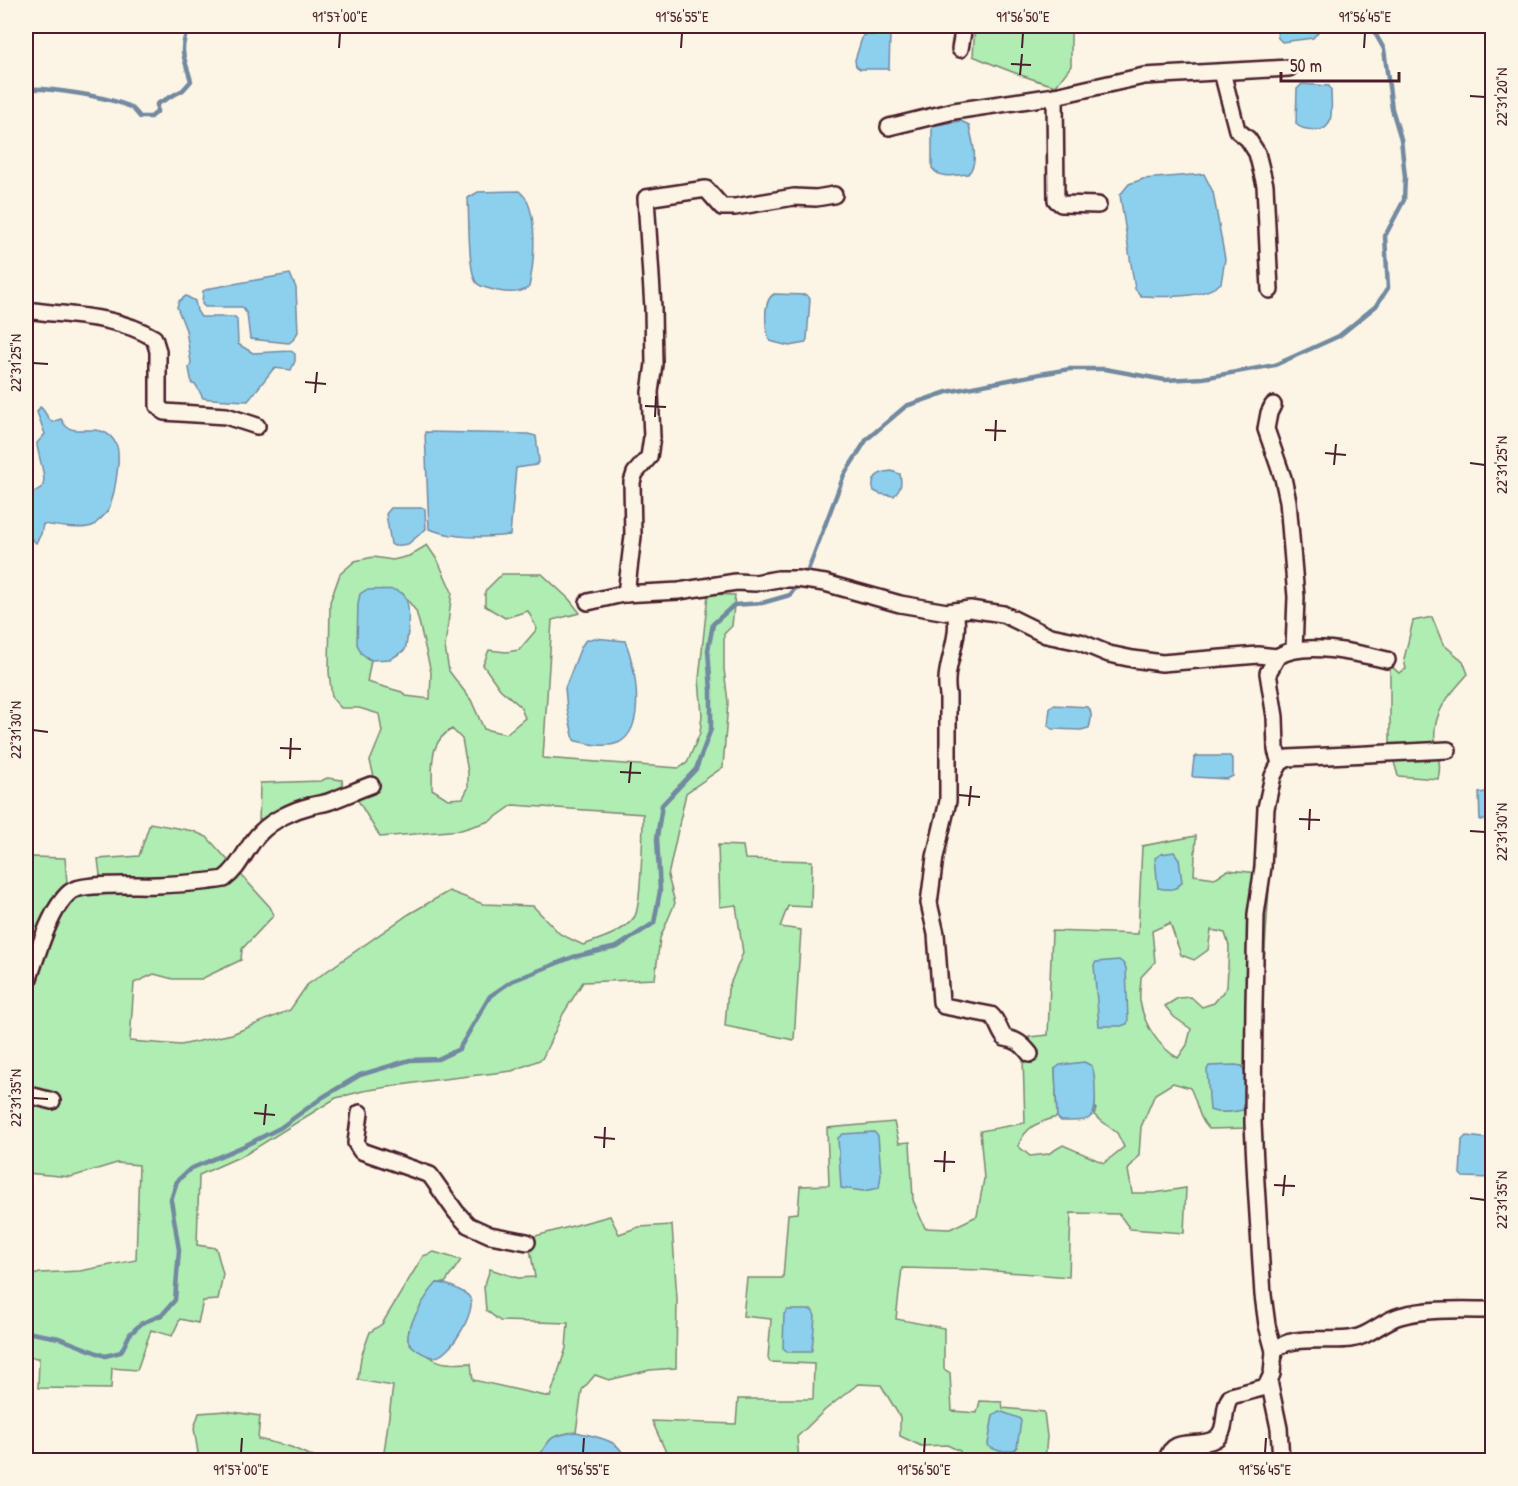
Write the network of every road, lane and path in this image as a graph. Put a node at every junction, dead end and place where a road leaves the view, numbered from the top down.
1 (964, 26) edge
2 (960, 49) dead end
3 (1289, 69) dead end
4 (1222, 72) junction
5 (1055, 96) junction
6 (889, 127) dead end
7 (834, 195) dead end
8 (1098, 205) dead end
9 (1269, 290) dead end
10 (26, 310) edge
11 (1273, 405) dead end
12 (257, 426) dead end
13 (626, 594) junction
14 (588, 602) dead end
15 (955, 611) junction
16 (1293, 650) junction
17 (1276, 657) junction
18 (1387, 660) dead end
19 (1448, 750) dead end
20 (1280, 763) junction
21 (371, 785) dead end
22 (26, 987) edge
23 (1030, 1054) dead end
24 (26, 1094) edge
25 (52, 1101) dead end
26 (360, 1113) dead end
27 (527, 1242) dead end
28 (1492, 1310) edge
29 (1274, 1351) junction
30 (1269, 1381) junction
31 (1167, 1461) edge
32 (1281, 1461) edge

1 - 2 street
3 - 4 street
4 - 5 street
4 - 9 street
5 - 6 street
5 - 8 street
7 - 13 street
10 - 12 street
11 - 16 street
13 - 14 street
13 - 15 street
15 - 17 street
15 - 23 street
16 - 17 street
16 - 18 street
17 - 20 street
19 - 20 street
20 - 29 street
21 - 22 street
24 - 25 street
26 - 27 street
28 - 29 street
29 - 30 street
30 - 31 street
30 - 32 street

